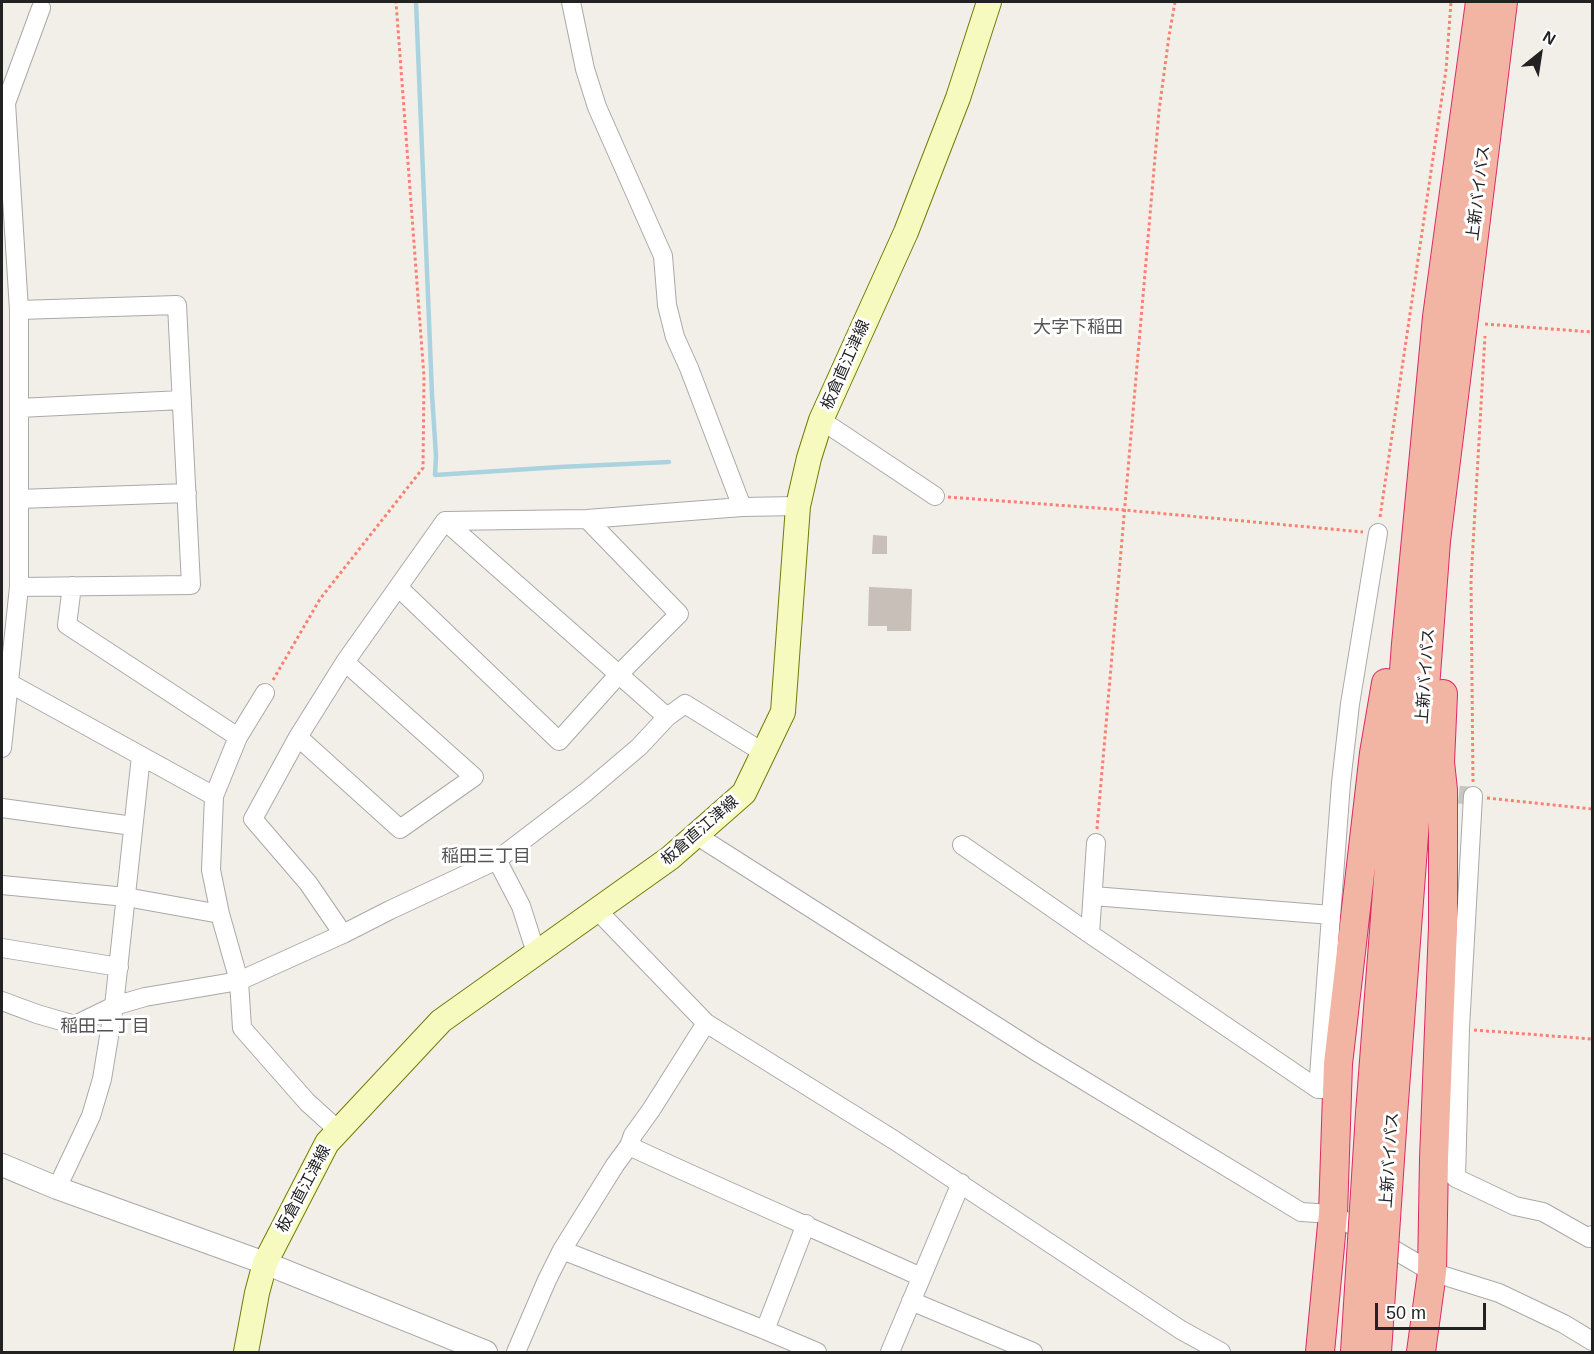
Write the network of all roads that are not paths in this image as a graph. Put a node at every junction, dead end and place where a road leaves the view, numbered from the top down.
1 (571, 2) edge
2 (989, 2) edge
3 (1478, 2) edge
4 (1503, 2) edge
5 (41, 8) dead end
6 (20, 310) junction
7 (182, 400) junction
8 (19, 408) junction
9 (821, 420) junction
10 (1446, 449) junction
11 (187, 493) junction
12 (935, 496) road end
13 (19, 499) junction
14 (798, 506) junction
15 (742, 507) junction
16 (587, 519) junction
17 (445, 521) junction
18 (1378, 533) road end
19 (72, 586) junction
20 (19, 587) junction
21 (398, 587) junction
22 (1406, 644) junction
23 (345, 662) junction
24 (619, 674) junction
25 (9, 683) junction
26 (265, 693) road end
27 (667, 717) junction
28 (238, 737) junction
29 (298, 737) junction
30 (2, 748) edge
31 (764, 753) junction
32 (141, 756) junction
33 (214, 796) junction
34 (1473, 796) road end
35 (2, 808) edge
36 (133, 826) junction
37 (696, 835) junction
38 (1096, 843) road end
39 (962, 845) dead end
40 (497, 860) junction
41 (2, 885) edge
42 (1093, 896) junction
43 (126, 897) junction
44 (597, 910) junction
45 (220, 914) junction
46 (1331, 915) junction
47 (343, 934) junction
48 (1090, 934) junction
49 (2, 948) edge
50 (536, 953) junction
51 (118, 967) junction
52 (239, 981) junction
53 (2, 1001) edge
54 (114, 1006) junction
55 (706, 1023) junction
56 (1328, 1089) junction
57 (1382, 1114) junction
58 (339, 1131) junction
59 (629, 1146) junction
60 (1434, 1159) junction
61 (2, 1165) edge
62 (1456, 1178) junction
63 (961, 1183) junction
64 (57, 1188) junction
65 (1332, 1214) junction
66 (806, 1224) junction
67 (1593, 1235) edge
68 (562, 1250) junction
69 (265, 1263) junction
70 (1432, 1272) junction
71 (921, 1277) junction
72 (911, 1300) junction
73 (765, 1330) junction
74 (1593, 1341) edge
75 (246, 1353) edge
76 (486, 1353) edge
77 (516, 1353) edge
78 (817, 1353) edge
79 (890, 1353) edge
80 (1033, 1353) edge
81 (1221, 1353) edge
82 (1320, 1353) edge
83 (1355, 1353) edge
84 (1377, 1353) edge
85 (1421, 1353) edge

1 - 15 street
2 - 9 main road, 板倉直江津線
3 - 22 highway, 上新バイパス
4 - 10 highway, 上新バイパス
5 - 6 street
6 - 7 street
6 - 8 street
7 - 8 street
7 - 11 street
8 - 13 street
9 - 12 street
9 - 14 main road, 板倉直江津線
10 - 57 highway, 上新バイパス
10 - 60 highway
11 - 13 street
11 - 19 street
13 - 20 street
14 - 15 street
14 - 31 main road, 板倉直江津線
15 - 16 street
16 - 17 street
16 - 24 street
17 - 21 street
17 - 24 street
18 - 46 street
19 - 20 street
19 - 28 street
20 - 25 street
21 - 23 street
21 - 24 street
22 - 56 highway
22 - 57 highway, 上新バイパス
23 - 29 street
23 - 29 street
24 - 27 street
25 - 30 street
25 - 32 street
26 - 28 street
27 - 31 street
27 - 40 street
28 - 33 street
29 - 47 street
31 - 37 main road, 板倉直江津線
32 - 33 street
32 - 36 street
33 - 45 street
34 - 62 street
35 - 36 street
36 - 43 street
37 - 44 main road, 板倉直江津線
37 - 65 street
38 - 42 street
39 - 48 street
40 - 47 street
40 - 50 street
41 - 43 street
42 - 46 street
42 - 48 street
43 - 45 street
43 - 51 street
44 - 50 main road, 板倉直江津線
44 - 55 street
45 - 52 street
46 - 56 street
47 - 52 street
48 - 56 street
49 - 51 street
50 - 58 main road, 板倉直江津線
51 - 54 street
52 - 54 street
52 - 58 street
53 - 54 street
54 - 64 street
55 - 59 street
55 - 63 street
56 - 65 highway
57 - 83 highway, 上新バイパス, bridge
57 - 84 highway, 上新バイパス, bridge
58 - 69 main road, 板倉直江津線
59 - 66 street
59 - 68 street
60 - 62 street
60 - 70 highway
61 - 64 street
62 - 67 street
63 - 71 street
63 - 81 street
64 - 69 street
65 - 70 street
65 - 82 highway
66 - 71 street
66 - 73 street
68 - 73 street
68 - 77 street
69 - 75 main road, 板倉直江津線
69 - 76 street
70 - 74 street
70 - 85 highway
71 - 72 street
72 - 79 street
72 - 80 street
73 - 78 street

